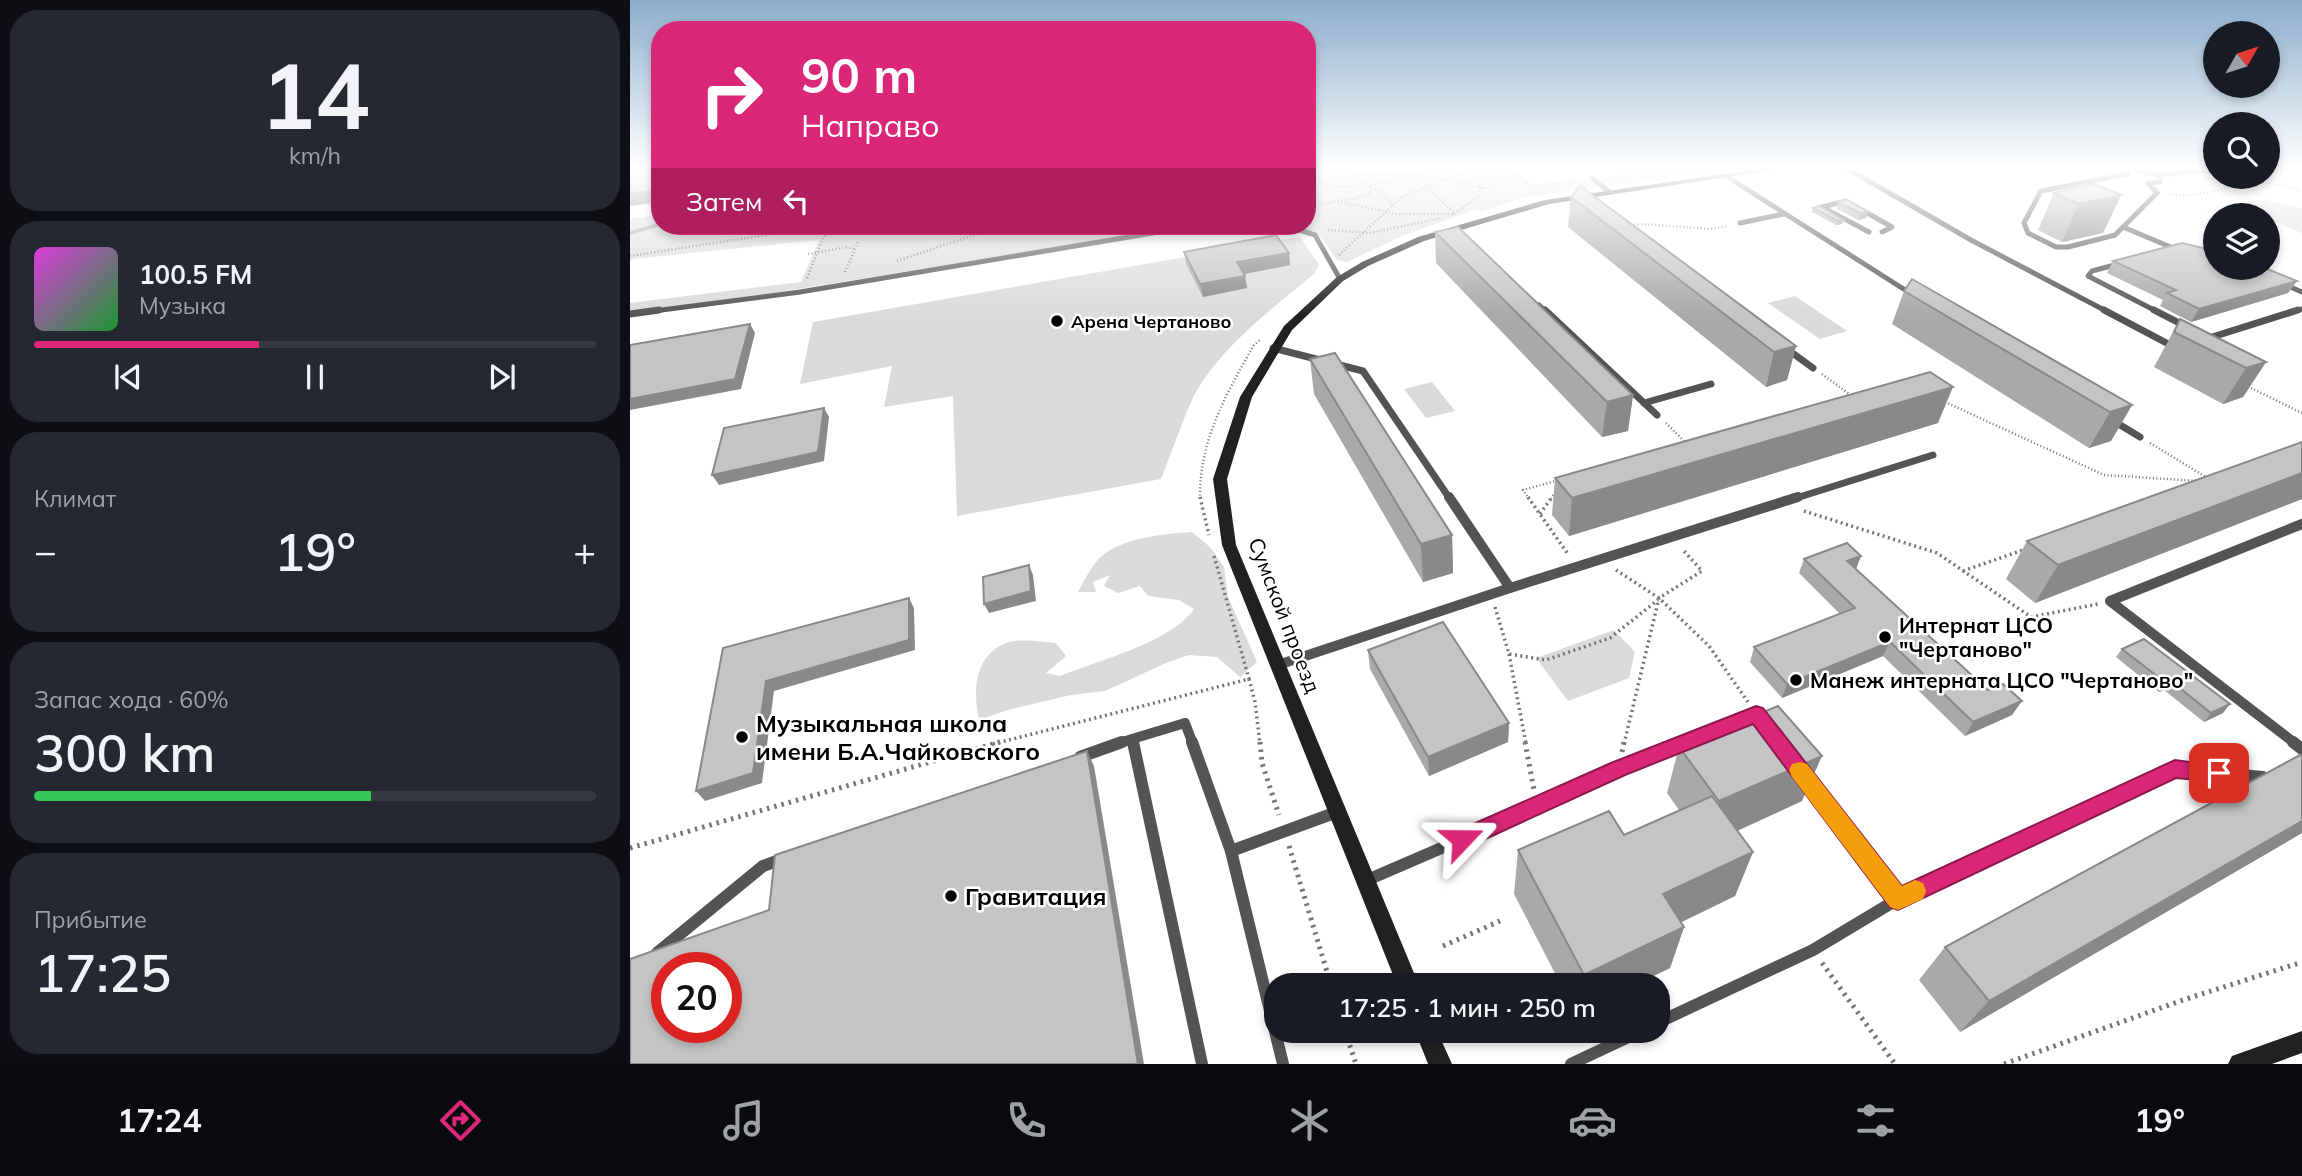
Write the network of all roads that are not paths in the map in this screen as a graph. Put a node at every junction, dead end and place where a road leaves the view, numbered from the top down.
1 (1495, 218) edge
2 (1766, 218) edge
3 (1790, 218) edge
4 (1842, 218) edge
5 (1875, 218) edge
6 (1932, 218) edge
7 (2027, 218) edge
8 (2132, 218) edge
9 (1740, 223) road end
10 (2123, 227) junction
11 (1869, 232) dead end
12 (1882, 232) dead end
13 (1141, 235) edge
14 (1315, 235) edge
15 (2175, 250) junction
16 (2163, 253) edge
17 (2188, 253) edge
18 (2127, 262) edge
19 (1340, 279) junction
20 (2273, 280) edge
21 (2302, 292) edge
22 (1532, 299) edge
23 (1920, 300) edge
24 (2302, 309) edge
25 (630, 314) edge
26 (1779, 343) edge
27 (1273, 348) junction
28 (2186, 353) edge
29 (1813, 368) road end
30 (1711, 384) dead end
31 (1644, 403) junction
32 (1657, 415) road end
33 (2105, 415) edge
34 (2140, 437) road end
35 (1933, 455) dead end
36 (2302, 524) edge
37 (1510, 588) junction
38 (1278, 665) junction
39 (1773, 736) edge
40 (1132, 739) junction
41 (2302, 749) edge
42 (1066, 762) edge
43 (1798, 768) edge
44 (2282, 792) edge
45 (1337, 812) junction
46 (1231, 851) junction
47 (802, 853) edge
48 (1365, 881) junction
49 (1898, 899) junction
50 (650, 958) edge
51 (1403, 973) edge
52 (1670, 1017) edge
53 (2302, 1042) edge
54 (1431, 1043) edge
55 (1616, 1043) edge
56 (1202, 1064) edge
57 (1283, 1064) edge
58 (1440, 1064) edge
59 (1571, 1064) edge
60 (2241, 1064) edge

1 - 19 street, Сумской проезд
2 - 9 lane
3 - 23 lane
4 - 11 lane
5 - 12 lane
6 - 28 lane
7 - 10 lane
8 - 10 lane
10 - 15 lane
13 - 25 lane
14 - 19 lane
15 - 16 lane
15 - 17 lane
18 - 24 lane
19 - 27 street, Сумской проезд
20 - 21 lane
22 - 31 lane
26 - 29 lane
27 - 37 lane
27 - 38 street, Сумской проезд
30 - 31 lane
31 - 32 lane
33 - 34 lane
35 - 37 lane
36 - 41 lane
37 - 38 lane
38 - 45 street, Сумской проезд
39 - 48 lane
40 - 42 lane
40 - 46 lane
40 - 56 lane
43 - 49 lane
44 - 49 lane
45 - 46 lane
45 - 48 street, Сумской проезд
46 - 57 lane
47 - 50 lane
48 - 51 street, Сумской проезд
49 - 52 lane
53 - 60 street
54 - 58 street
55 - 59 lane

